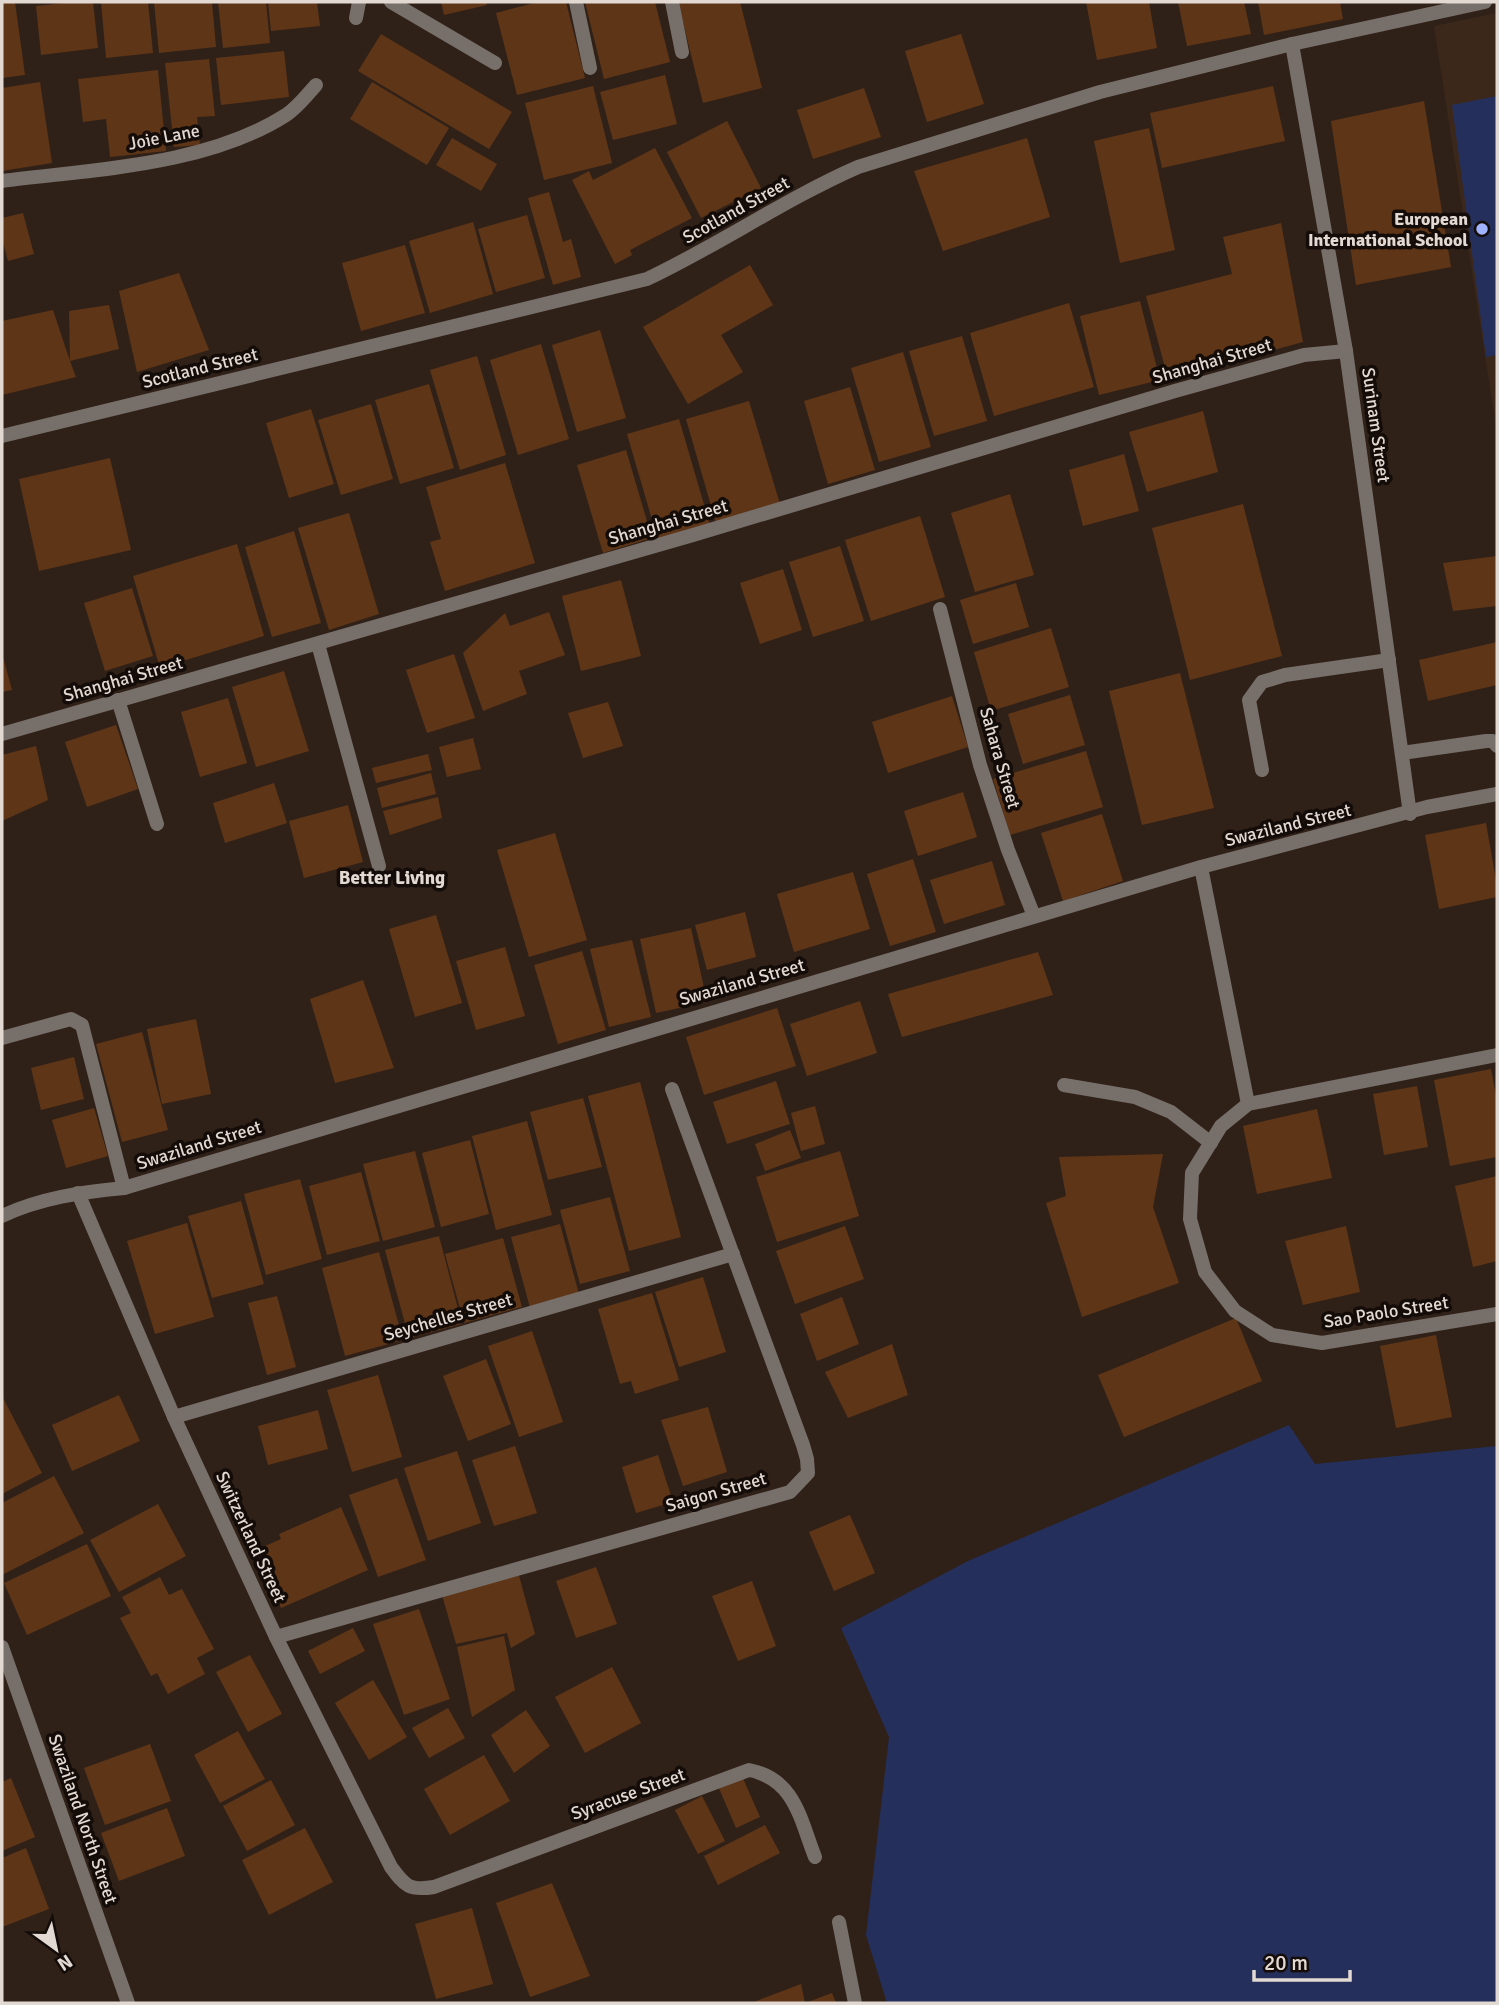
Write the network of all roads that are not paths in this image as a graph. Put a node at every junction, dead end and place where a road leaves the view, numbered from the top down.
1 (359, 2) edge
2 (391, 2) edge
3 (576, 2) edge
4 (673, 2) edge
5 (1485, 2) edge
6 (356, 18) dead end
7 (1292, 44) junction
8 (682, 52) dead end
9 (495, 63) dead end
10 (590, 68) dead end
11 (316, 85) dead end
12 (2, 181) edge
13 (1346, 351) junction
14 (2, 436) edge
15 (940, 609) dead end
16 (318, 644) junction
17 (1389, 660) junction
18 (118, 700) junction
19 (2, 734) edge
20 (1497, 746) edge
21 (1402, 754) junction
22 (1262, 770) dead end
23 (1497, 794) edge
24 (1410, 814) junction
25 (157, 824) dead end
26 (379, 866) dead end
27 (1201, 867) junction
28 (1034, 916) junction
29 (2, 1038) edge
30 (1497, 1055) edge
31 (1064, 1085) dead end
32 (672, 1089) dead end
33 (1248, 1104) junction
34 (1211, 1143) junction
35 (124, 1188) junction
36 (78, 1193) junction
37 (2, 1216) edge
38 (733, 1254) junction
39 (1497, 1314) edge
40 (174, 1417) junction
41 (276, 1637) junction
42 (2, 1647) edge
43 (815, 1857) dead end
44 (409, 1887) joint
45 (839, 1922) dead end
46 (128, 2003) edge
47 (855, 2003) edge

1 - 6 street
2 - 9 street
3 - 10 street
4 - 8 street
5 - 7 street, Scotland Street
7 - 13 street, Surinam Street
7 - 14 street, Scotland Street
11 - 12 street, Joie Lane
13 - 16 street, Shanghai Street
13 - 17 street, Surinam Street
15 - 28 street, Sahara Street
16 - 18 street, Shanghai Street
16 - 26 street
17 - 21 street, Surinam Street
17 - 22 street
18 - 19 street, Shanghai Street
18 - 25 street
20 - 21 street
21 - 24 street, Surinam Street
23 - 24 street, Swaziland Street
24 - 27 street, Swaziland Street
27 - 28 street, Swaziland Street
27 - 33 street
28 - 35 street, Swaziland Street
29 - 35 street
30 - 33 street, Sao Paolo Street
31 - 34 street
32 - 38 street, Saigon Street
33 - 34 street, Sao Paolo Street
34 - 39 street, Sao Paolo Street
35 - 36 street, Swaziland Street
36 - 37 street, Swaziland Street
36 - 40 street, Switzerland Street
38 - 40 street, Seychelles Street
38 - 41 street, Saigon Street
40 - 41 street, Switzerland Street
41 - 44 street, Switzerland Street
42 - 46 street, Swaziland North Street
43 - 44 street, Syracuse Street
45 - 47 street

